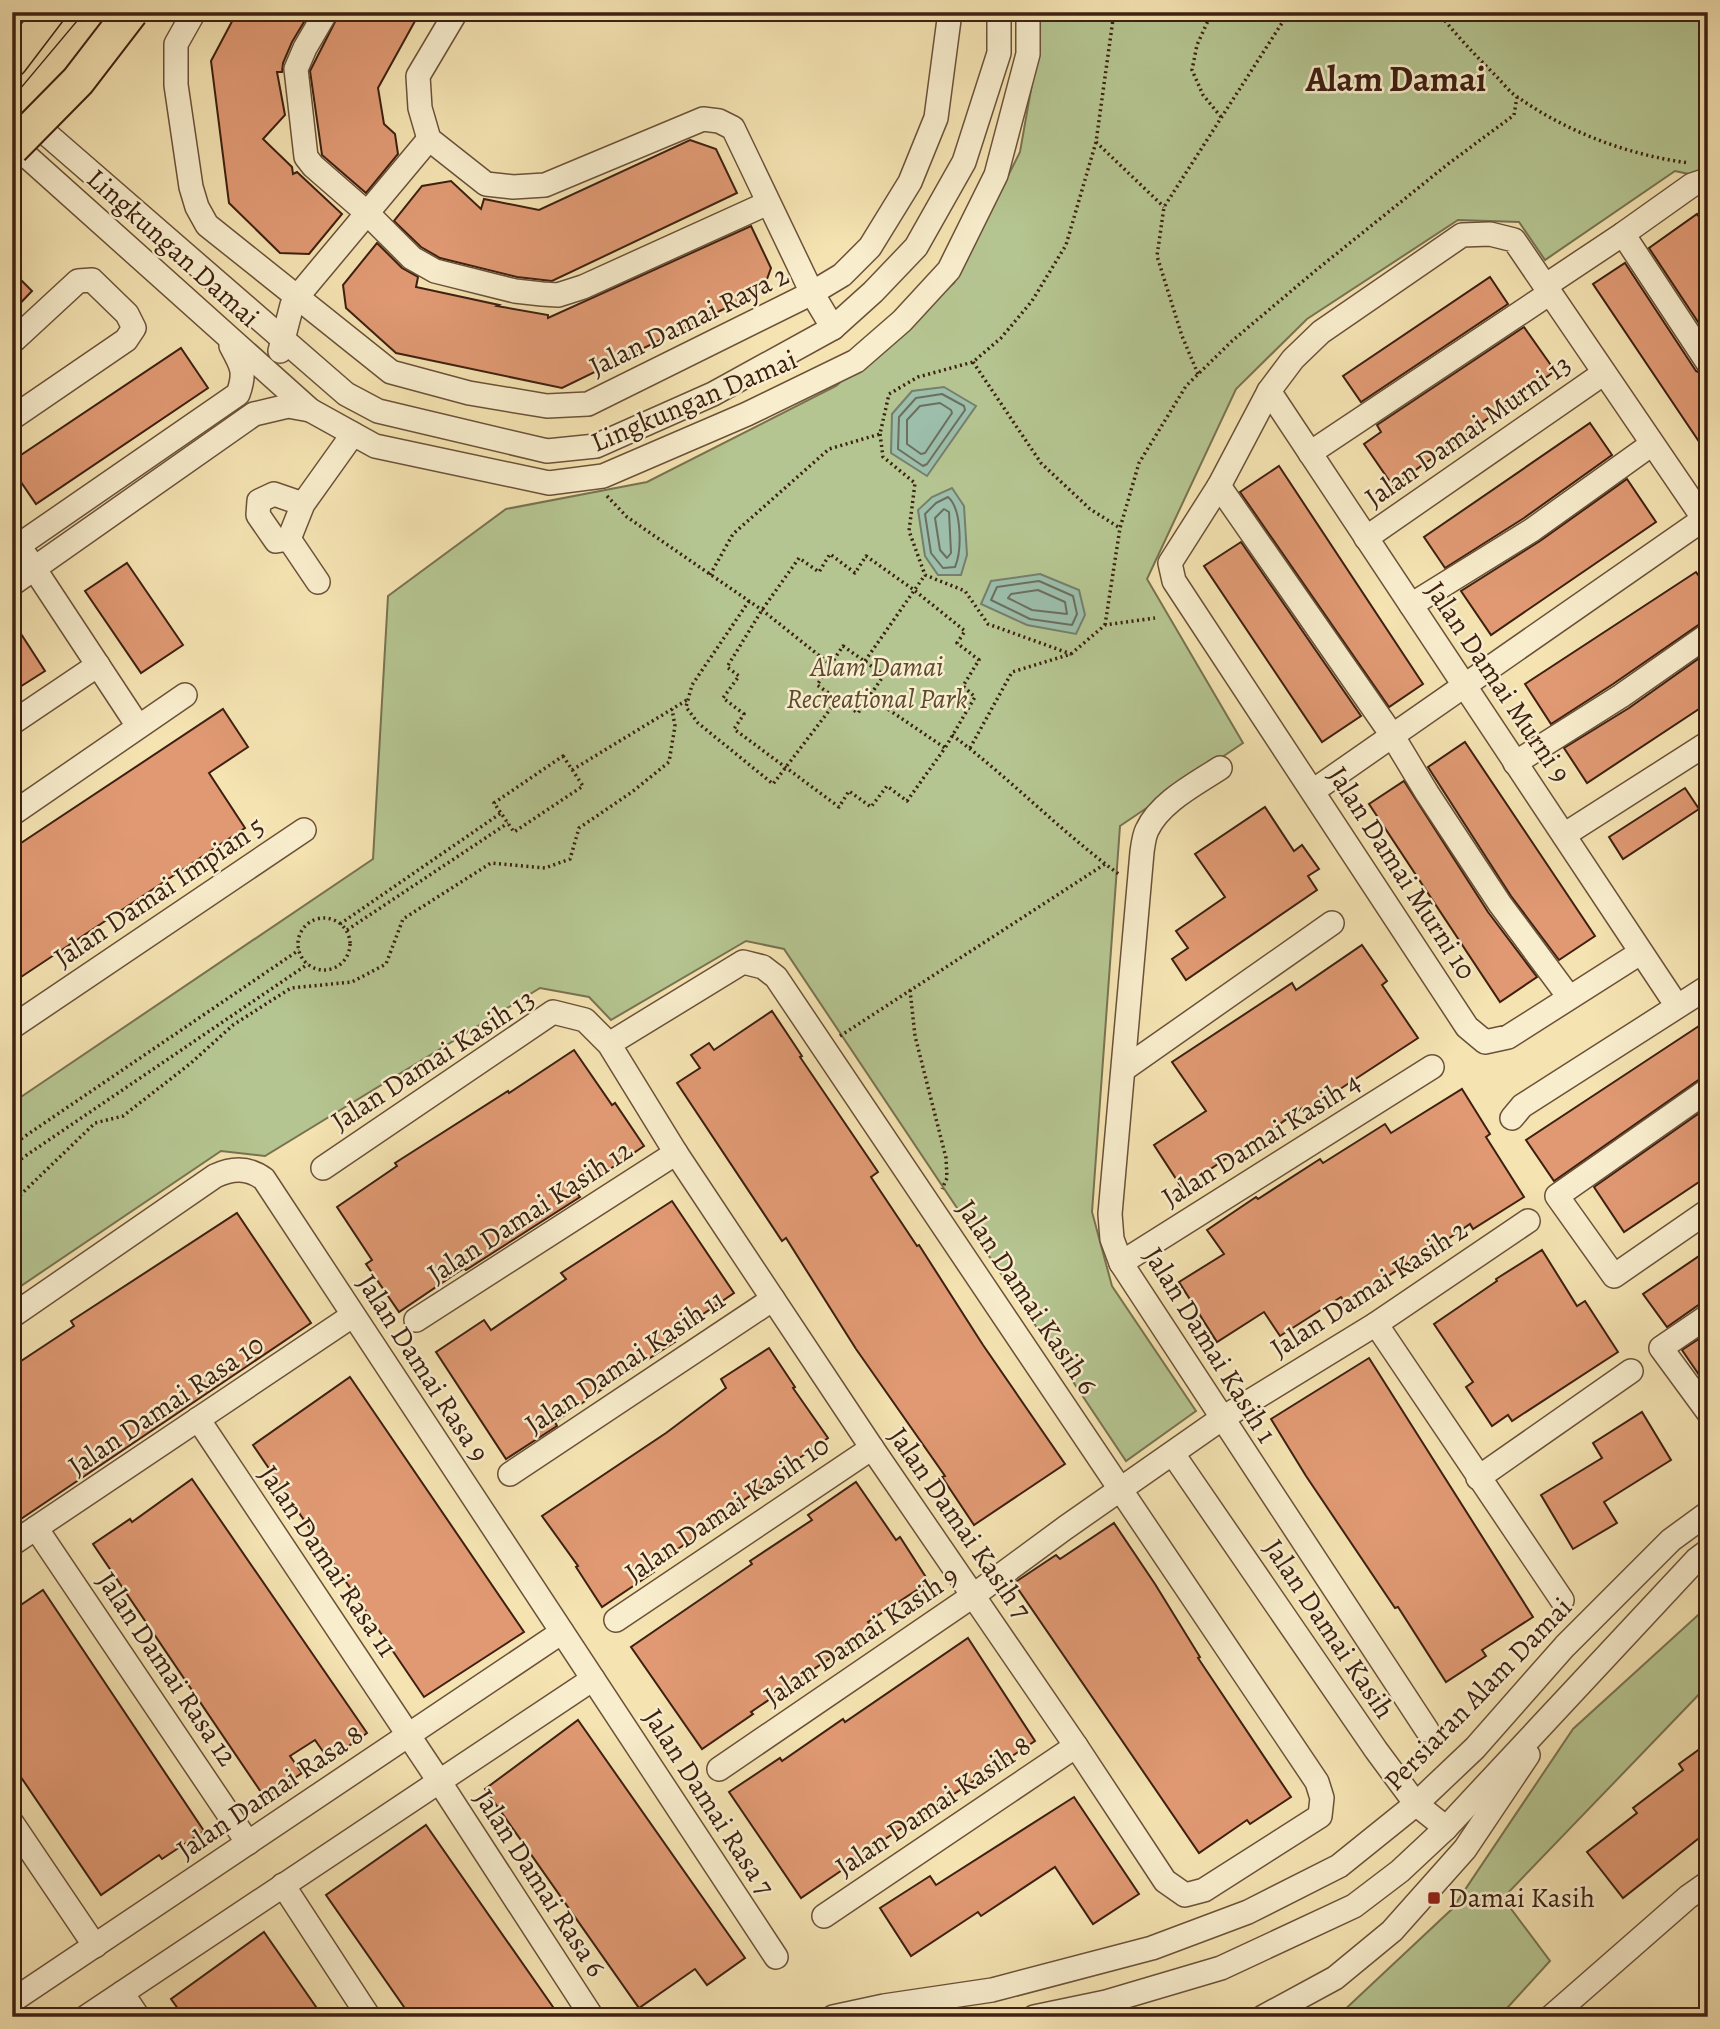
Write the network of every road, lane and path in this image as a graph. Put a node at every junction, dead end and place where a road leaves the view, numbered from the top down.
1 (50, 12) edge
2 (102, 12) edge
3 (131, 12) edge
4 (194, 12) edge
5 (326, 12) edge
6 (456, 12) edge
7 (950, 12) edge
8 (999, 12) edge
9 (1028, 12) edge
10 (1114, 12) edge
11 (1212, 12) edge
12 (1289, 12) edge
13 (1438, 12) edge
14 (12, 62) edge
15 (1517, 97) junction
16 (15, 113) edge
17 (1221, 117) junction
18 (429, 139) junction
19 (12, 142) edge
20 (1096, 142) junction
21 (12, 148) edge
22 (1694, 163) dead end
23 (1708, 184) edge
24 (768, 203) junction
25 (1164, 206) junction
26 (367, 213) junction
27 (1623, 234) junction
28 (1547, 289) junction
29 (812, 293) junction
30 (297, 297) junction
31 (833, 328) junction
32 (224, 333) junction
33 (283, 340) junction
34 (12, 342) edge
35 (973, 362) junction
36 (1708, 363) edge
37 (1605, 373) junction
38 (1198, 374) junction
39 (274, 379) junction
40 (1269, 391) junction
41 (310, 410) junction
42 (12, 418) edge
43 (353, 434) junction
44 (880, 434) junction
45 (1652, 444) junction
46 (1310, 453) junction
47 (589, 478) junction
48 (1219, 486) junction
49 (303, 504) junction
50 (1706, 520) edge
51 (1120, 528) junction
52 (1366, 538) junction
53 (289, 540) junction
54 (15, 544) edge
55 (34, 569) junction
56 (710, 575) junction
57 (925, 575) junction
58 (318, 582) dead end
59 (12, 584) edge
60 (914, 590) junction
61 (749, 601) junction
62 (1411, 606) junction
63 (762, 610) junction
64 (1155, 618) dead end
65 (1105, 625) junction
66 (1708, 635) edge
67 (1071, 654) junction
68 (865, 661) junction
69 (98, 665) junction
70 (831, 665) junction
71 (1464, 685) junction
72 (184, 695) dead end
73 (870, 696) junction
74 (688, 699) junction
75 (838, 699) junction
76 (672, 709) junction
77 (12, 723) edge
78 (138, 726) junction
79 (1392, 735) junction
80 (952, 736) junction
81 (1708, 743) edge
82 (945, 748) junction
83 (970, 748) junction
84 (1515, 763) junction
85 (787, 767) junction
86 (1220, 768) dead end
87 (572, 770) junction
88 (1313, 791) junction
89 (501, 813) junction
90 (12, 814) edge
91 (508, 823) junction
92 (304, 830) dead end
93 (1564, 835) junction
94 (1105, 864) junction
95 (1139, 886) junction
96 (1332, 923) dead end
97 (340, 924) junction
98 (347, 930) junction
99 (299, 950) junction
100 (1640, 953) junction
101 (308, 964) junction
102 (1708, 988) edge
103 (910, 990) junction
104 (1569, 997) junction
105 (1677, 1006) junction
106 (12, 1027) edge
107 (609, 1044) junction
108 (823, 1046) junction
109 (1433, 1067) dead end
110 (1124, 1069) junction
111 (1708, 1090) edge
112 (1512, 1118) dead end
113 (12, 1145) edge
114 (676, 1153) junction
115 (12, 1165) edge
116 (323, 1168) dead end
117 (12, 1203) edge
118 (931, 1207) junction
119 (1708, 1211) edge
120 (1528, 1222) dead end
121 (1121, 1263) junction
122 (773, 1299) junction
123 (12, 1316) edge
124 (352, 1316) junction
125 (1708, 1317) edge
126 (416, 1320) dead end
127 (1376, 1324) junction
128 (1631, 1371) dead end
129 (1708, 1412) edge
130 (198, 1419) junction
131 (1221, 1419) junction
132 (872, 1448) junction
133 (1173, 1454) junction
134 (510, 1474) dead end
135 (1478, 1478) junction
136 (1121, 1490) junction
137 (1708, 1513) edge
138 (36, 1528) junction
139 (12, 1544) edge
140 (1708, 1550) edge
141 (974, 1595) junction
142 (1562, 1600) dead end
143 (616, 1620) dead end
144 (562, 1632) junction
145 (593, 1679) junction
146 (1569, 1694) junction
147 (1427, 1730) dead end
148 (408, 1735) junction
149 (1076, 1746) junction
150 (719, 1769) dead end
151 (439, 1781) junction
152 (1416, 1804) junction
153 (1320, 1816) joint
154 (12, 1823) edge
155 (1446, 1828) junction
156 (248, 1843) junction
157 (1708, 1883) edge
158 (283, 1885) junction
159 (824, 1916) dead end
160 (95, 1945) junction
161 (776, 1957) dead end
162 (122, 1993) junction
163 (12, 2001) edge
164 (86, 2017) edge
165 (138, 2017) edge
166 (369, 2017) edge
167 (592, 2017) edge
168 (833, 2017) edge
169 (1034, 2017) edge
170 (1263, 2017) edge
171 (1551, 2017) edge

1 - 14 main road
2 - 16 main road
3 - 21 highway, bridge
4 - 30 street, Jalan Damai Raya 2
5 - 26 street
6 - 18 street
7 - 29 street, Jalan Damai Raya 2
8 - 31 street, Lingkungan Damai
9 - 47 street, Lingkungan Damai
10 - 20 path
11 - 17 path
12 - 17 path
13 - 15 path
15 - 22 path
15 - 38 path
16 - 33 street, Lingkungan Damai
17 - 25 path
18 - 24 street
18 - 26 street
19 - 32 street, Lingkungan Damai
20 - 25 path
20 - 35 path
23 - 27 street
24 - 26 street
24 - 29 street
25 - 38 path
26 - 30 street
27 - 28 street
27 - 36 street
28 - 37 street
28 - 40 street
28 - 46 street
29 - 30 street, Jalan Damai Raya 2
29 - 31 street
30 - 33 street
31 - 33 street, Lingkungan Damai
32 - 39 street, Lingkungan Damai
32 - 54 street
33 - 39 street
34 - 42 street
35 - 44 path
35 - 51 path
37 - 45 street
37 - 52 street, Jalan Damai Murni 13
38 - 51 path
39 - 41 street, Lingkungan Damai
40 - 46 street, Jalan Damai Murni 9
40 - 48 street
41 - 43 street, Lingkungan Damai
41 - 55 street
43 - 47 street, Lingkungan Damai
43 - 49 street
44 - 56 path
44 - 57 path
45 - 50 street
45 - 62 street
46 - 52 street, Jalan Damai Murni 9
47 - 56 path
48 - 79 street
48 - 88 street, Jalan Damai Murni 10
49 - 53 street
49 - 53 street
50 - 71 street
51 - 65 path
52 - 62 street, Jalan Damai Murni 9
53 - 58 street
54 - 55 street
55 - 59 street
55 - 69 street
56 - 61 path
57 - 60 path
57 - 67 path
60 - 63 path
60 - 68 path
60 - 80 path
61 - 63 path
61 - 74 path
62 - 71 street, Jalan Damai Murni 9
63 - 70 path
63 - 85 path
64 - 65 path
65 - 67 path
66 - 84 street
67 - 83 path
68 - 70 path
68 - 73 path
69 - 77 street
69 - 78 street
70 - 75 path
71 - 79 street
71 - 84 street, Jalan Damai Murni 9
72 - 78 street
73 - 75 path
73 - 82 path
74 - 76 path
74 - 85 path
75 - 85 path
76 - 87 path
76 - 117 path
78 - 90 street
79 - 88 street
79 - 104 street
80 - 82 path
80 - 83 path
81 - 93 street
82 - 85 path
83 - 94 path
84 - 93 street, Jalan Damai Murni 9
86 - 95 street, Jalan Damai Kasih 1
87 - 89 path
87 - 91 path
88 - 104 street, Jalan Damai Murni 10
89 - 91 path
89 - 97 path
91 - 98 path
92 - 106 street, Jalan Damai Impian 5
93 - 100 street, Jalan Damai Murni 9
94 - 95 path
94 - 103 path
95 - 110 street, Jalan Damai Kasih 1
96 - 110 street
97 - 98 path
97 - 99 path
98 - 101 path
99 - 101 path
99 - 113 path
100 - 104 street, Jalan Damai Murni 10
100 - 105 street, Jalan Damai Murni 9
101 - 115 path
102 - 105 street
103 - 108 path
103 - 118 path
105 - 112 street
107 - 108 street, Jalan Damai Kasih 6
107 - 114 street, Jalan Damai Kasih 7
107 - 116 street, Jalan Damai Kasih 13
108 - 118 street, Jalan Damai Kasih 6
109 - 121 street, Jalan Damai Kasih 4
110 - 121 street, Jalan Damai Kasih 1
111 - 119 street
114 - 122 street, Jalan Damai Kasih 7
114 - 126 street, Jalan Damai Kasih 12
118 - 136 street, Jalan Damai Kasih 6
120 - 127 street, Jalan Damai Kasih 2
121 - 131 street, Jalan Damai Kasih 1
122 - 132 street, Jalan Damai Kasih 7
122 - 134 street, Jalan Damai Kasih 11
123 - 124 street, Jalan Damai Rasa 9
124 - 130 street, Jalan Damai Rasa 10
124 - 144 street, Jalan Damai Rasa 9
125 - 129 street
127 - 131 street, Jalan Damai Kasih 2
127 - 135 street
128 - 135 street
130 - 138 street, Jalan Damai Rasa 10
130 - 148 street, Jalan Damai Rasa 11
131 - 133 street, Jalan Damai Kasih 2
131 - 147 street, Jalan Damai Kasih 1
132 - 141 street, Jalan Damai Kasih 7
132 - 143 street, Jalan Damai Kasih 10
133 - 136 street, Jalan Damai Kasih 9
133 - 152 street, Jalan Damai Kasih
135 - 142 street
136 - 141 street, Jalan Damai Kasih 9
136 - 153 street, Jalan Damai Kasih 6
137 - 152 street, Persiaran Alam Damai
138 - 139 street, Jalan Damai Rasa 10
138 - 156 street, Jalan Damai Rasa 12
140 - 146 street
141 - 149 street, Jalan Damai Kasih 7
141 - 150 street, Jalan Damai Kasih 9
144 - 145 street, Jalan Damai Rasa 9
144 - 148 street, Jalan Damai Rasa 8
145 - 151 street
145 - 161 street, Jalan Damai Rasa 7
146 - 155 street
146 - 170 street
148 - 151 street, Jalan Damai Rasa 11
148 - 156 street, Jalan Damai Rasa 8
149 - 153 street, Jalan Damai Kasih 7
149 - 159 street, Jalan Damai Kasih 8
151 - 158 street
151 - 167 street, Jalan Damai Rasa 6
152 - 155 street, Jalan Damai Kasih
152 - 168 street, Persiaran Alam Damai
154 - 160 street
155 - 169 street
156 - 160 street, Jalan Damai Rasa 8
157 - 171 street
158 - 162 street
158 - 166 street
160 - 163 street, Jalan Damai Rasa 8
162 - 164 street
162 - 165 street

